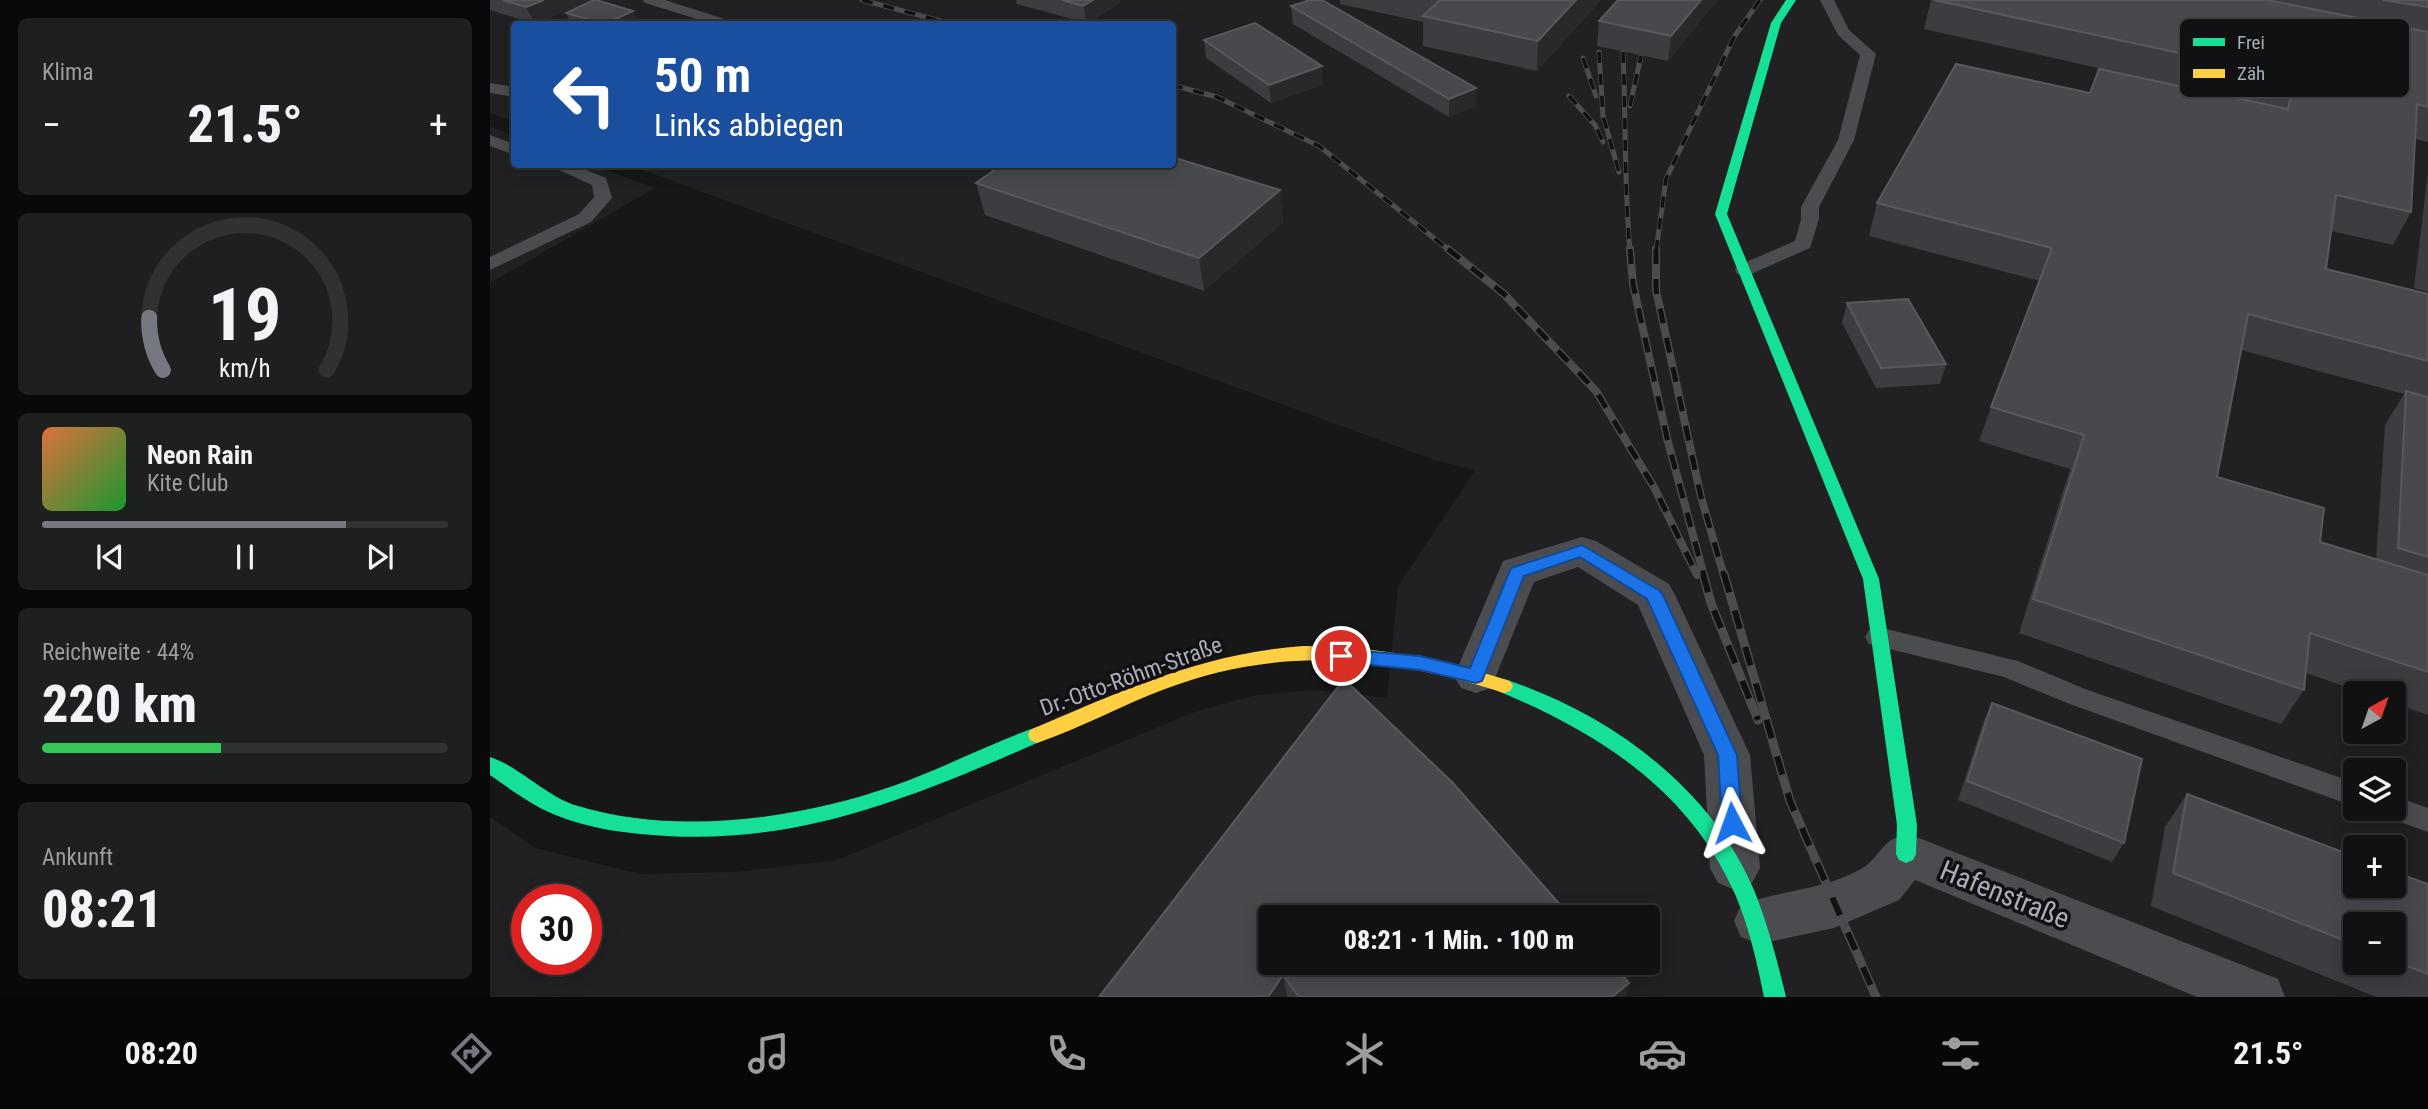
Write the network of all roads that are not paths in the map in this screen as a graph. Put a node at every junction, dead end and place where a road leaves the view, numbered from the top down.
1 (650, 0) edge
2 (1791, 0) edge
3 (1827, 0) edge
4 (716, 21) edge
5 (490, 88) edge
6 (511, 92) edge
7 (490, 141) edge
8 (511, 149) edge
9 (566, 168) edge
10 (490, 264) edge
11 (1745, 270) junction
12 (1878, 637) junction
13 (1476, 676) junction
14 (490, 765) edge
15 (2343, 790) edge
16 (2406, 812) edge
17 (2428, 820) edge
18 (1906, 854) junction
19 (1735, 868) junction
20 (1759, 921) junction
21 (1775, 997) edge
22 (2259, 997) edge

1 - 4 lane
2 - 11 street
3 - 11 lane
5 - 6 lane
7 - 8 lane
9 - 10 lane
11 - 12 street
12 - 15 lane
12 - 18 street
13 - 14 street, Dr.-Otto-Röhm-Straße
13 - 19 street, Dr.-Otto-Röhm-Straße
13 - 19 street
16 - 17 lane
18 - 20 street
18 - 22 street, Hafenstraße
19 - 20 street, Dr.-Otto-Röhm-Straße
20 - 21 street, Dr.-Otto-Röhm-Straße

